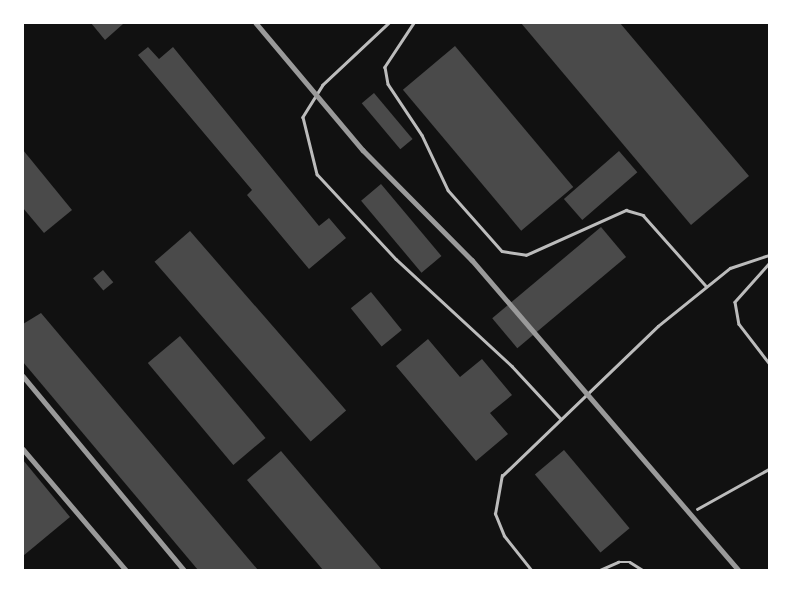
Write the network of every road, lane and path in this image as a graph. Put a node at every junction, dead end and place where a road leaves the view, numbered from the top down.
1 (389, 23) edge
2 (414, 23) edge
3 (769, 255) edge
4 (769, 264) edge
5 (706, 286) junction
6 (769, 363) edge
7 (561, 419) junction
8 (769, 469) edge
9 (697, 509) dead end
10 (531, 570) edge
11 (600, 570) edge
12 (643, 570) edge

1 - 7 lane
2 - 5 lane
3 - 5 lane
4 - 6 lane
5 - 7 lane
7 - 10 lane
8 - 9 lane
11 - 12 lane

